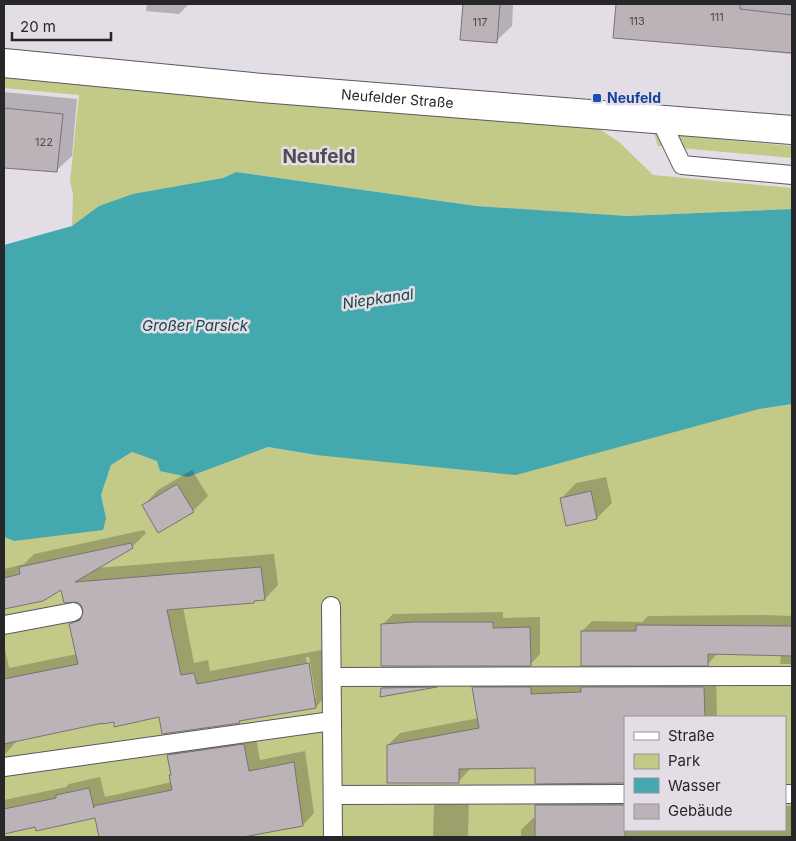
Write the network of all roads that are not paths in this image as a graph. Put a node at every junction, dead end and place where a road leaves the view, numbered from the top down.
1 (4, 63) edge
2 (660, 119) junction
3 (792, 130) edge
4 (792, 175) edge
5 (331, 606) dead end
6 (73, 612) dead end
7 (4, 625) edge
8 (792, 676) edge
9 (332, 677) junction
10 (332, 721) junction
11 (4, 767) edge
12 (624, 794) edge
13 (333, 795) junction
14 (333, 837) edge

1 - 2 main road, Neufelder Straße
2 - 3 main road, Neufelder Straße
2 - 4 lane
5 - 9 lane
6 - 7 lane
8 - 9 lane
9 - 10 lane
10 - 11 lane
10 - 13 lane
12 - 13 lane
13 - 14 lane

